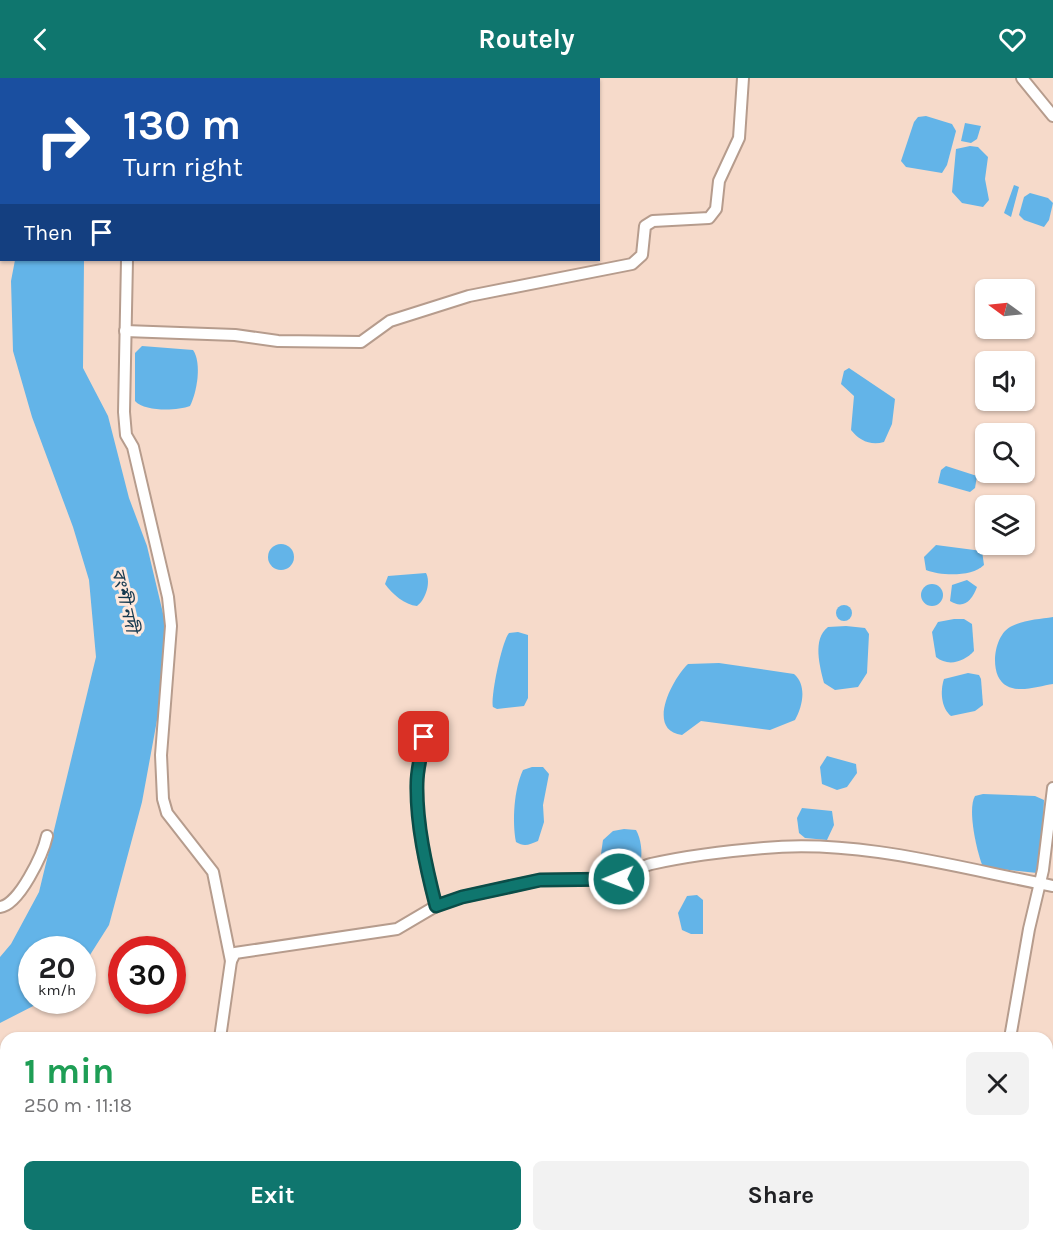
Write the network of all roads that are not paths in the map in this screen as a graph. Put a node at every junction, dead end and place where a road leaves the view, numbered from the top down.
1 (743, 78) edge
2 (1022, 78) edge
3 (1053, 116) edge
4 (127, 261) edge
5 (125, 330) junction
6 (424, 737) dead end
7 (1053, 788) edge
8 (47, 836) dead end
9 (1040, 884) junction
10 (1053, 886) edge
11 (436, 906) junction
12 (0, 907) edge
13 (231, 961) junction
14 (221, 1032) edge
15 (1011, 1032) edge

1 - 5 street
2 - 3 street
4 - 5 street
5 - 13 street
6 - 11 street
7 - 9 street
8 - 12 street
9 - 10 street
9 - 11 street
9 - 15 street
11 - 13 street
13 - 14 street

